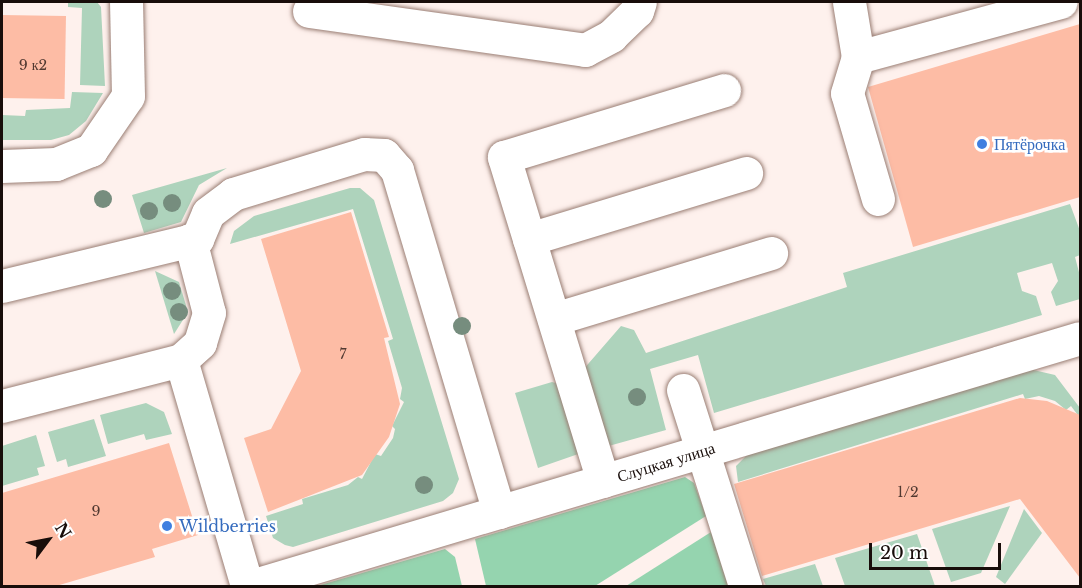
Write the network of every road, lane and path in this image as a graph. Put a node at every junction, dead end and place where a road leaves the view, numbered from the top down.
1 (126, 2) edge
2 (640, 2) edge
3 (849, 2) edge
4 (1061, 2) edge
5 (309, 11) dead end
6 (858, 57) junction
7 (724, 90) dead end
8 (2, 166) edge
9 (746, 173) dead end
10 (878, 199) dead end
11 (529, 238) junction
12 (190, 240) junction
13 (771, 253) dead end
14 (2, 286) edge
15 (554, 319) junction
16 (1080, 338) edge
17 (181, 360) junction
18 (683, 390) dead end
19 (2, 406) edge
20 (702, 452) junction
21 (603, 481) junction
22 (499, 512) junction
23 (249, 586) edge
24 (745, 586) edge

1 - 8 street
2 - 5 street
3 - 6 street
4 - 6 street
6 - 10 street
7 - 11 street
9 - 11 street
11 - 15 street
12 - 14 street
12 - 17 street
12 - 22 street
13 - 15 street
15 - 21 street
16 - 20 street, Слуцкая улица
17 - 19 street
17 - 23 street
18 - 20 street
20 - 21 street, Слуцкая улица
20 - 24 street
21 - 22 street, Слуцкая улица
22 - 23 street, Слуцкая улица

